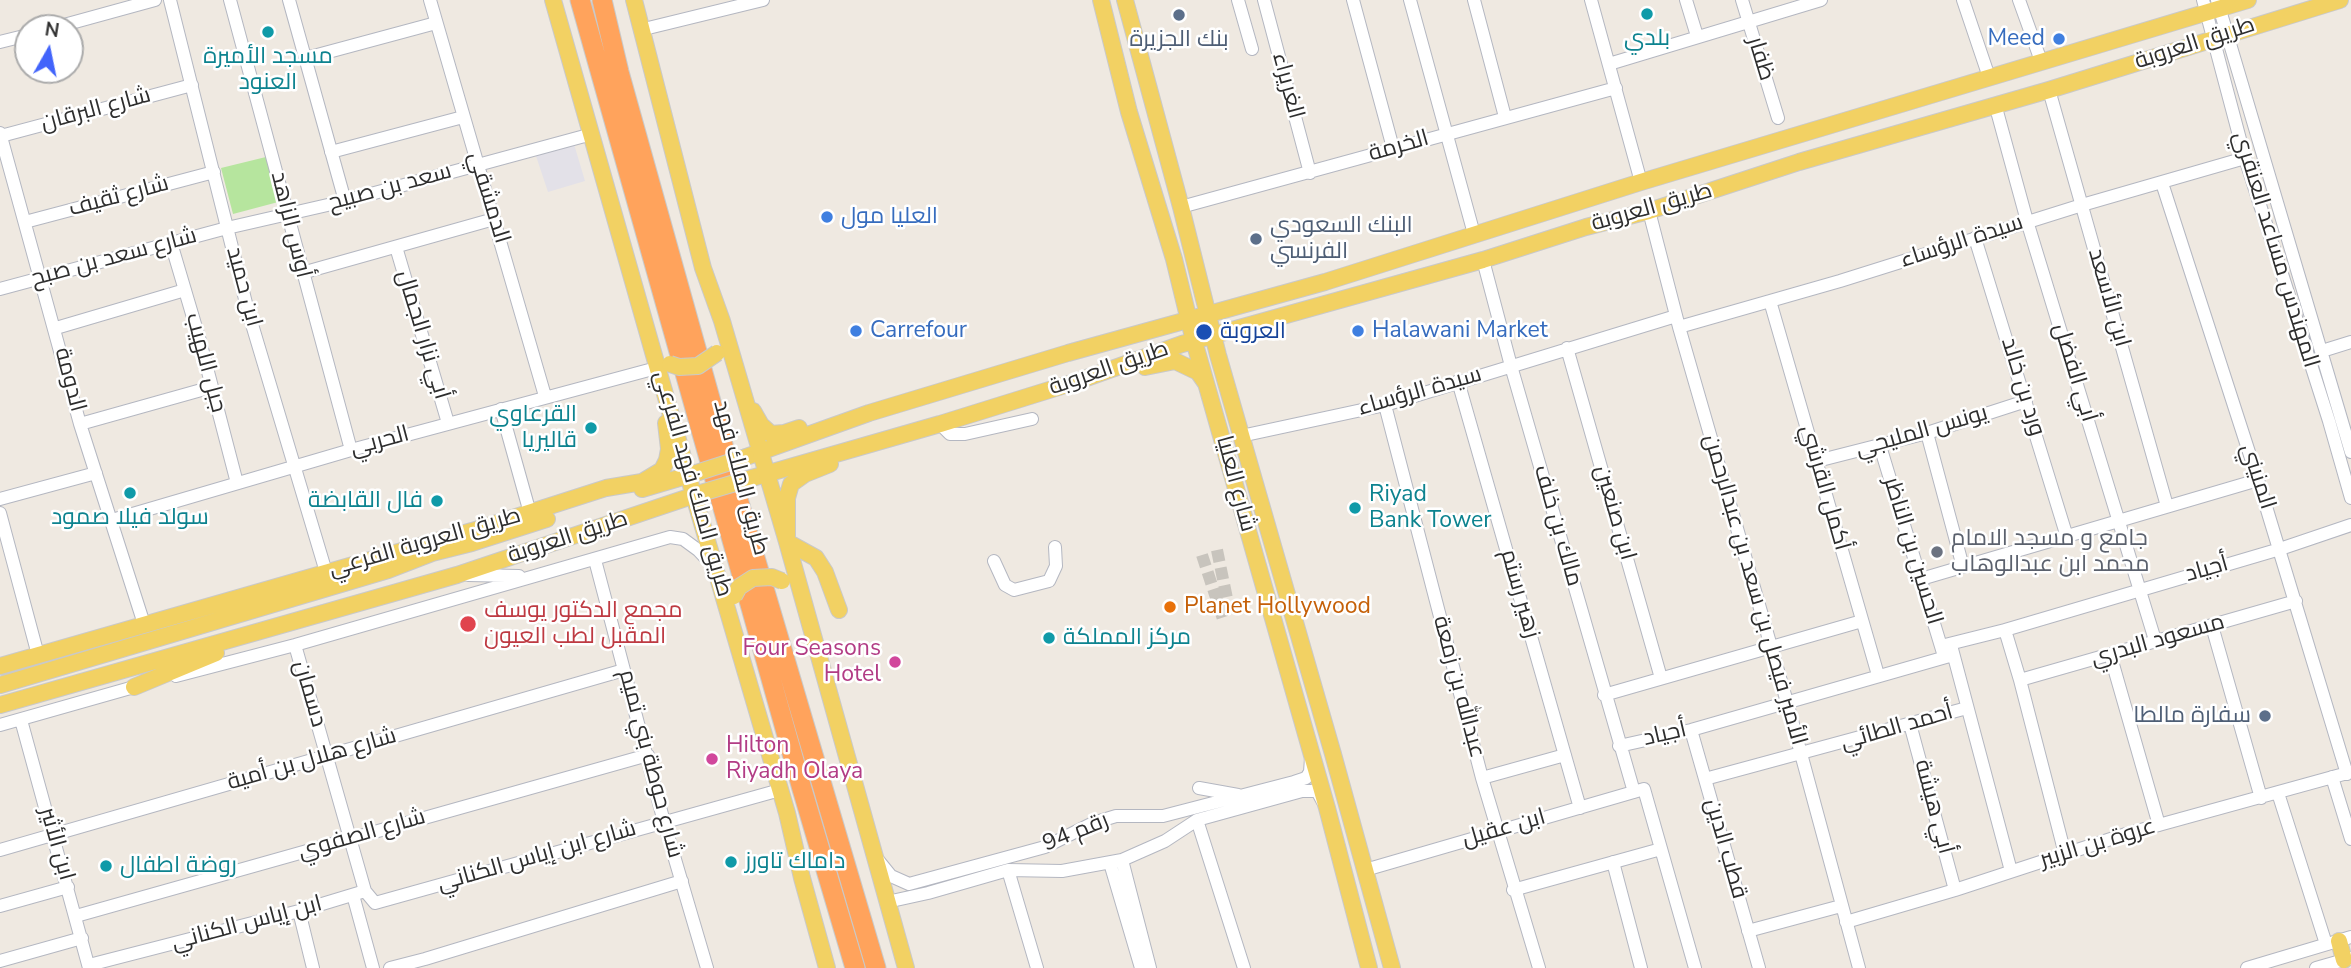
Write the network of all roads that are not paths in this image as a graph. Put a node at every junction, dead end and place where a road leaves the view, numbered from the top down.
1 (155, 0) edge
2 (170, 0) edge
3 (230, 0) edge
4 (289, 0) edge
5 (430, 0) edge
6 (553, 0) edge
7 (580, 0) edge
8 (602, 0) edge
9 (634, 0) edge
10 (763, 0) edge
11 (1101, 0) edge
12 (1125, 0) edge
13 (1238, 0) edge
14 (1264, 0) edge
15 (1353, 0) edge
16 (1410, 0) edge
17 (1474, 0) edge
18 (1591, 0) edge
19 (1686, 0) edge
20 (1742, 0) edge
21 (1821, 0) edge
22 (1963, 0) edge
23 (2019, 0) edge
24 (2248, 0) edge
25 (2340, 0) edge
26 (1791, 5) edge
27 (2212, 5) edge
28 (84, 19) edge
29 (1748, 22) junction
30 (436, 23) junction
31 (640, 30) junction
32 (1697, 36) junction
33 (2221, 36) junction
34 (1252, 49) dead end
35 (306, 58) junction
36 (2041, 61) junction
37 (1609, 64) junction
38 (1989, 77) junction
39 (192, 85) junction
40 (1616, 88) junction
41 (2049, 90) junction
42 (1995, 104) junction
43 (463, 117) junction
44 (1505, 117) junction
45 (1778, 118) dead end
46 (1446, 133) junction
47 (0, 134) edge
48 (592, 134) junction
49 (1392, 148) junction
50 (331, 152) junction
51 (2245, 158) junction
52 (478, 164) junction
53 (214, 172) junction
54 (1310, 173) junction
55 (1642, 182) junction
56 (2162, 183) junction
57 (345, 201) junction
58 (2082, 205) junction
59 (1181, 207) junction
60 (1649, 211) junction
61 (288, 214) junction
62 (494, 219) junction
63 (2027, 221) junction
64 (24, 222) junction
65 (227, 228) junction
66 (1474, 234) junction
67 (1975, 238) junction
68 (171, 243) junction
69 (396, 247) junction
70 (1483, 260) junction
71 (704, 268) junction
72 (302, 273) junction
73 (40, 278) junction
74 (634, 281) junction
75 (0, 289) edge
76 (185, 290) junction
77 (1770, 300) junction
78 (1209, 314) junction
79 (1189, 319) junction
80 (1678, 322) junction
81 (56, 328) junction
82 (1214, 336) junction
83 (1194, 341) junction
84 (2351, 342) edge
85 (1567, 348) junction
86 (2322, 351) junction
87 (1511, 366) junction
88 (649, 370) junction
89 (1078, 380) junction
90 (1458, 381) junction
91 (1209, 386) junction
92 (212, 387) junction
93 (743, 393) junction
94 (545, 396) junction
95 (2026, 401) junction
96 (1385, 405) junction
97 (501, 409) junction
98 (869, 412) junction
99 (1032, 419) dead end
100 (448, 423) junction
101 (80, 424) junction
102 (940, 424) junction
103 (1927, 433) junction
104 (1241, 436) junction
105 (876, 441) junction
106 (1880, 446) junction
107 (351, 450) junction
108 (2351, 452) edge
109 (754, 455) junction
110 (1817, 461) junction
111 (294, 466) junction
112 (96, 473) junction
113 (692, 474) junction
114 (759, 476) junction
115 (671, 480) junction
116 (2258, 480) junction
117 (642, 482) junction
118 (237, 483) junction
119 (628, 494) junction
120 (698, 494) junction
121 (2351, 498) edge
122 (0, 499) edge
123 (2166, 506) junction
124 (0, 513) edge
125 (530, 513) junction
126 (112, 520) junction
127 (2119, 522) junction
128 (2351, 525) edge
129 (2067, 537) junction
130 (787, 541) junction
131 (1055, 547) dead end
132 (5, 548) edge
133 (2280, 550) junction
134 (432, 553) junction
135 (380, 558) junction
136 (596, 560) junction
137 (994, 561) dead end
138 (1963, 566) junction
139 (715, 568) junction
140 (326, 572) junction
141 (457, 575) junction
142 (531, 576) junction
143 (1921, 579) junction
144 (2139, 589) junction
145 (2296, 601) junction
146 (805, 609) junction
147 (839, 610) dead end
148 (1862, 621) junction
149 (144, 624) junction
150 (284, 625) junction
151 (2212, 626) junction
152 (734, 628) junction
153 (2005, 630) junction
154 (2155, 640) junction
155 (295, 645) junction
156 (1771, 648) junction
157 (1947, 651) junction
158 (2110, 654) junction
159 (38, 655) junction
160 (0, 666) edge
161 (624, 670) junction
162 (1878, 675) junction
163 (1661, 678) junction
164 (2020, 680) junction
165 (0, 685) edge
166 (134, 687) junction
167 (1604, 695) junction
168 (1787, 702) junction
169 (0, 705) edge
170 (1967, 708) junction
171 (21, 720) junction
172 (1910, 724) junction
173 (0, 725) edge
174 (1691, 730) junction
175 (1619, 746) junction
176 (648, 755) junction
177 (1565, 755) junction
178 (1800, 755) junction
179 (327, 756) junction
180 (1311, 757) junction
181 (2349, 773) edge
182 (2332, 777) junction
183 (1482, 778) junction
184 (1705, 779) junction
185 (1199, 788) dead end
186 (780, 790) junction
187 (1639, 791) junction
188 (2278, 793) junction
189 (1241, 796) junction
190 (2261, 798) junction
191 (1346, 804) junction
192 (1327, 808) junction
193 (1580, 808) junction
194 (1156, 815) junction
195 (1197, 820) junction
196 (664, 822) junction
197 (2159, 825) junction
198 (1497, 831) junction
199 (53, 835) junction
200 (350, 839) junction
201 (2351, 839) edge
202 (1164, 841) junction
203 (1045, 848) junction
204 (0, 849) edge
205 (1661, 849) junction
206 (2065, 854) junction
207 (876, 858) junction
208 (1116, 862) junction
209 (1613, 862) junction
210 (970, 869) junction
211 (1008, 870) junction
212 (1364, 870) junction
213 (1062, 871) junction
214 (2011, 872) junction
215 (682, 881) junction
216 (68, 887) junction
217 (1513, 890) junction
218 (1955, 890) junction
219 (359, 893) junction
220 (928, 893) junction
221 (375, 902) joint
222 (887, 902) junction
223 (0, 905) edge
224 (1841, 906) junction
225 (299, 911) junction
226 (76, 916) junction
227 (1846, 922) junction
228 (1748, 931) junction
229 (82, 938) junction
230 (2339, 941) edge
231 (2347, 959) edge
232 (0, 961) edge
233 (426, 964) edge
234 (89, 966) edge
235 (313, 968) edge
236 (373, 968) edge
237 (390, 968) edge
238 (707, 968) edge
239 (827, 968) edge
240 (855, 968) edge
241 (876, 968) edge
242 (906, 968) edge
243 (1037, 968) edge
244 (1141, 968) edge
245 (1150, 968) edge
246 (1244, 968) edge
247 (1369, 968) edge
248 (1392, 968) edge
249 (1538, 968) edge
250 (1641, 968) edge
251 (1695, 968) edge
252 (1759, 968) edge
253 (1859, 968) edge
254 (2247, 968) edge
255 (2316, 968) edge

1 - 28 street
2 - 39 street, ابن حميد
3 - 61 street, أوس الزاهد
4 - 35 street
5 - 30 street, الدمشقي
6 - 48 main road, طريق الملك فهد الفرعي
7 - 240 highway, طريق الملك فهد
8 - 241 highway, طريق الملك فهد
9 - 31 main road
10 - 31 street
11 - 79 main road, شارع العليا
12 - 59 main road, شارع العليا
13 - 34 street
14 - 54 street, الغريراء
15 - 49 street
16 - 46 street
17 - 44 street
18 - 37 street
19 - 32 street
20 - 29 street, ظفار
21 - 26 street
22 - 38 street
23 - 36 street
24 - 27 main road, طريق العروبة
25 - 33 main road, طريق العروبة
26 - 29 street
27 - 33 street, المهندس مساعد العنقري
27 - 36 main road, طريق العروبة
29 - 32 street
29 - 45 street, ظفار
30 - 35 street
30 - 43 street, الدمشقي
31 - 71 main road
32 - 37 street
33 - 41 main road, طريق العروبة
33 - 51 street, المهندس مساعد العنقري
33 - 86 street, المهندس مساعد العنقري
35 - 50 street
36 - 38 main road, طريق العروبة
37 - 40 street
38 - 55 main road, طريق العروبة
39 - 47 street, شارع البرقان
39 - 53 street, ابن حميد
40 - 44 street, الخرمة
40 - 55 street
41 - 42 main road, طريق العروبة
41 - 58 street, ابن الأسعد
42 - 60 main road, طريق العروبة
42 - 63 street, أبي الفضل
43 - 50 street
43 - 52 street, الدمشقي
44 - 46 street, الخرمة
46 - 49 street, الخرمة
46 - 66 street
47 - 64 street, الدومة
48 - 52 street, سعد بن صبيح
48 - 74 main road, طريق الملك فهد الفرعي
49 - 54 street, الخرمة
50 - 57 street
51 - 56 street, سيدة الرؤساء
51 - 121 street, المهندس مساعد العنقري
52 - 57 street, سعد بن صبيح
52 - 62 street, الدمشقي
53 - 64 street, شارع ثقيف
53 - 65 street, ابن حميد
54 - 59 street, الخرمة
55 - 66 main road, طريق العروبة
56 - 58 street, سيدة الرؤساء
56 - 116 street, المنيني
57 - 61 street, سعد بن صبيح
58 - 63 street, سيدة الرؤساء
58 - 123 street, ابن الأسعد
59 - 78 main road, شارع العليا
60 - 70 main road, طريق العروبة
60 - 80 street, الأمير فيصل بن سعد بن عبدالرحمن
61 - 65 street, سعد بن صبيح
61 - 72 street, أوس الزاهد
62 - 69 street
62 - 94 street, الدمشقي
63 - 67 street, سيدة الرؤساء
63 - 127 street, أبي الفضل
64 - 73 street, الدومة
65 - 68 street, شارع سعد بن صبح
65 - 111 street, ابن حميد
66 - 78 main road, طريق العروبة
67 - 77 street, سيدة الرؤساء
67 - 95 street, ورد بن خالد
68 - 73 street, شارع سعد بن صبح
68 - 76 street, جبل اللهيب
69 - 72 street
69 - 100 street, أبي نزار الجمال
70 - 82 main road, طريق العروبة
70 - 87 street, مالك بن خلف
71 - 74 main road, bridge
71 - 93 main road
72 - 107 street, أوس الزاهد
73 - 75 street, شارع سعد بن صبح
73 - 81 street, الدومة
74 - 88 main road
74 - 113 main road, طريق الملك فهد الفرعي
76 - 81 street
76 - 92 street, جبل اللهيب
77 - 80 street, سيدة الرؤساء
77 - 110 street, أكمل القرشي
78 - 79 main road, طريق العروبة
78 - 82 main road, شارع العليا
79 - 83 main road, شارع العليا
79 - 98 main road, طريق العروبة
80 - 85 street, سيدة الرؤساء
80 - 156 street, الأمير فيصل بن سعد بن عبدالرحمن
81 - 101 street, الدومة
82 - 83 main road, طريق العروبة
82 - 104 main road, شارع العليا
83 - 89 main road, طريق العروبة
83 - 91 main road, شارع العليا
84 - 86 street
85 - 87 street, سيدة الرؤساء
85 - 163 street, ابن صنعين
86 - 108 street, المهندس مساعد العنقري
87 - 90 street, سيدة الرؤساء
87 - 167 street, مالك بن خلف
88 - 94 street, الحربي
88 - 117 main road
89 - 91 main road
89 - 102 main road, طريق العروبة
90 - 96 street, سيدة الرؤساء
90 - 177 street, زهير رستم
91 - 180 main road, شارع العليا
92 - 101 street
92 - 118 street, جبل اللهيب
93 - 98 main road
93 - 109 main road
94 - 97 street, الحربي
95 - 103 street, يونس المليجي
95 - 129 street, ورد بن خالد
96 - 104 street, سيدة الرؤساء
96 - 183 street, عبدالله بن زمعة
97 - 100 street, الحربي
97 - 125 street
98 - 109 main road, طريق العروبة
99 - 102 street
100 - 107 street, الحربي
101 - 112 street, الدومة
102 - 105 main road, طريق العروبة
103 - 106 street, يونس المليجي
103 - 138 street
104 - 191 main road, شارع العليا
105 - 114 main road, طريق العروبة
105 - 130 main road
106 - 110 street, يونس المليجي
106 - 143 street, الحسين بن الناظر
107 - 111 street, الحربي
109 - 113 main road, طريق العروبة, bridge
109 - 114 main road
110 - 148 street, أكمل القرشي
111 - 118 street, الحربي
111 - 140 street, ابن حميد
112 - 122 street
112 - 126 street, الدومة
113 - 115 main road, طريق العروبة
113 - 120 main road, طريق الملك فهد الفرعي
114 - 120 main road, طريق العروبة, bridge
114 - 130 main road
115 - 117 main road, طريق العروبة الفرعي
115 - 119 main road, طريق العروبة
116 - 123 street
116 - 133 street, المنيني
117 - 119 main road
117 - 125 main road, طريق العروبة الفرعي
118 - 126 street, الحربي
119 - 134 main road, طريق العروبة
120 - 139 main road, طريق الملك فهد الفرعي
120 - 141 main road, طريق العروبة
123 - 127 street
124 - 132 street
125 - 135 main road, طريق العروبة الفرعي
126 - 149 street, الدومة
127 - 129 street
127 - 144 street, أبي الفضل
128 - 133 street, أجياد
129 - 138 street
130 - 146 main road
130 - 147 main road
131 - 137 street
132 - 159 street
133 - 144 street, أجياد
133 - 145 street, المنيني
134 - 135 main road
134 - 165 main road, طريق العروبة
135 - 140 main road, طريق العروبة الفرعي
136 - 139 street
136 - 142 street
136 - 161 street, شارع حوطة بني تميم
138 - 143 street
139 - 152 main road, طريق الملك فهد الفرعي
140 - 149 main road, طريق العروبة الفرعي
141 - 142 street
141 - 150 main road, طريق العروبة
142 - 155 street
143 - 157 street, الحسين بن الناظر
144 - 153 street, أجياد
144 - 154 street, أبي الفضل
145 - 151 street, مسعود البدري
145 - 181 street, المنيني
146 - 152 main road, bridge
146 - 207 main road
148 - 156 street
148 - 162 street, أكمل القرشي
149 - 159 main road, طريق العروبة الفرعي
150 - 166 main road
150 - 169 main road, طريق العروبة
151 - 154 street, مسعود البدري
151 - 190 street
152 - 186 main road, طريق الملك فهد الفرعي
153 - 157 street, أجياد
153 - 164 street
154 - 158 street, مسعود البدري
155 - 166 street
155 - 179 street, دسمان
156 - 163 street
156 - 168 street, الأمير فيصل بن سعد بن عبدالرحمن
157 - 162 street, أجياد
157 - 170 street, الحسين بن الناظر
158 - 164 street, مسعود البدري
158 - 197 street
159 - 160 main road, طريق العروبة الفرعي
161 - 176 street, شارع حوطة بني تميم
161 - 179 street, شارع هلال بن أمية
162 - 168 street, أجياد
163 - 167 street
164 - 206 street
166 - 171 street
167 - 175 street, مالك بن خلف
168 - 174 street, أجياد
168 - 178 street, الأمير فيصل بن سعد بن عبدالرحمن
170 - 172 street, أحمد الطائي
170 - 214 street, الحسين بن الناظر
171 - 173 street
171 - 199 street, ابن الأثير
172 - 178 street, أحمد الطائي
172 - 218 street, أبي هيشة
174 - 175 street, أجياد
174 - 184 street, قطب الدين
175 - 187 street, مالك بن خلف
176 - 196 street, شارع حوطة بني تميم
176 - 200 street, شارع الصفوي
177 - 183 street
177 - 193 street, زهير رستم
178 - 184 street, أحمد الطائي
178 - 224 street, الأمير فيصل بن سعد بن عبدالرحمن
179 - 199 street, شارع هلال بن أمية
179 - 200 street, دسمان
180 - 189 street, رقم 94
180 - 192 main road, شارع العليا
181 - 182 street, عروة بن الزبير
182 - 188 street, عروة بن الزبير
182 - 201 street
183 - 198 street, عبدالله بن زمعة
184 - 228 street, قطب الدين
185 - 189 street
186 - 196 street, شارع ابن إياس الكناني
186 - 239 main road, طريق الملك فهد الفرعي
187 - 193 street, ابن عقيل
187 - 205 street, مالك بن خلف
188 - 190 street, عروة بن الزبير
188 - 230 street
189 - 194 street, رقم 94
190 - 197 street, عروة بن الزبير
191 - 192 main road
191 - 212 main road, شارع العليا
192 - 195 street, رقم 94
192 - 247 main road, شارع العليا
193 - 198 street, ابن عقيل
194 - 202 street
194 - 203 street, رقم 94
195 - 202 street, رقم 94
195 - 246 street
196 - 215 street, شارع حوطة بني تميم
196 - 221 street, شارع ابن إياس الكناني
197 - 206 street, عروة بن الزبير
198 - 212 street, ابن عقيل
198 - 217 street, عبدالله بن زمعة
199 - 204 street, شارع هلال بن أمية
199 - 216 street, ابن الأثير
200 - 219 street, دسمان
200 - 226 street, شارع الصفوي
202 - 208 street, رقم 94
203 - 210 street, رقم 94
203 - 213 street
205 - 209 street
205 - 251 street, مالك بن خلف
206 - 214 street, عروة بن الزبير
207 - 210 street, رقم 94
207 - 222 main road
208 - 213 street, رقم 94
208 - 244 street
208 - 245 street
209 - 217 street
209 - 250 street
210 - 220 street
211 - 213 street, رقم 94
211 - 220 street, رقم 94
211 - 243 street
212 - 248 main road, شارع العليا
214 - 218 street, عروة بن الزبير
215 - 233 street
215 - 238 street, شارع حوطة بني تميم
216 - 223 street
216 - 226 street, ابن الأثير
217 - 249 street, عبدالله بن زمعة
218 - 227 street, عروة بن الزبير
219 - 221 street, دسمان
219 - 225 street, ابن إياس الكناني
219 - 236 street
220 - 222 street, رقم 94
222 - 242 main road
224 - 227 street, الأمير فيصل بن سعد بن عبدالرحمن
224 - 228 street
225 - 234 street, ابن إياس الكناني
225 - 235 street
226 - 229 street, ابن الأثير
227 - 253 street, الأمير فيصل بن سعد بن عبدالرحمن
228 - 252 street, قطب الدين
229 - 232 street
229 - 234 street, ابن الأثير
230 - 231 main road
230 - 254 street
231 - 255 street
233 - 237 street

